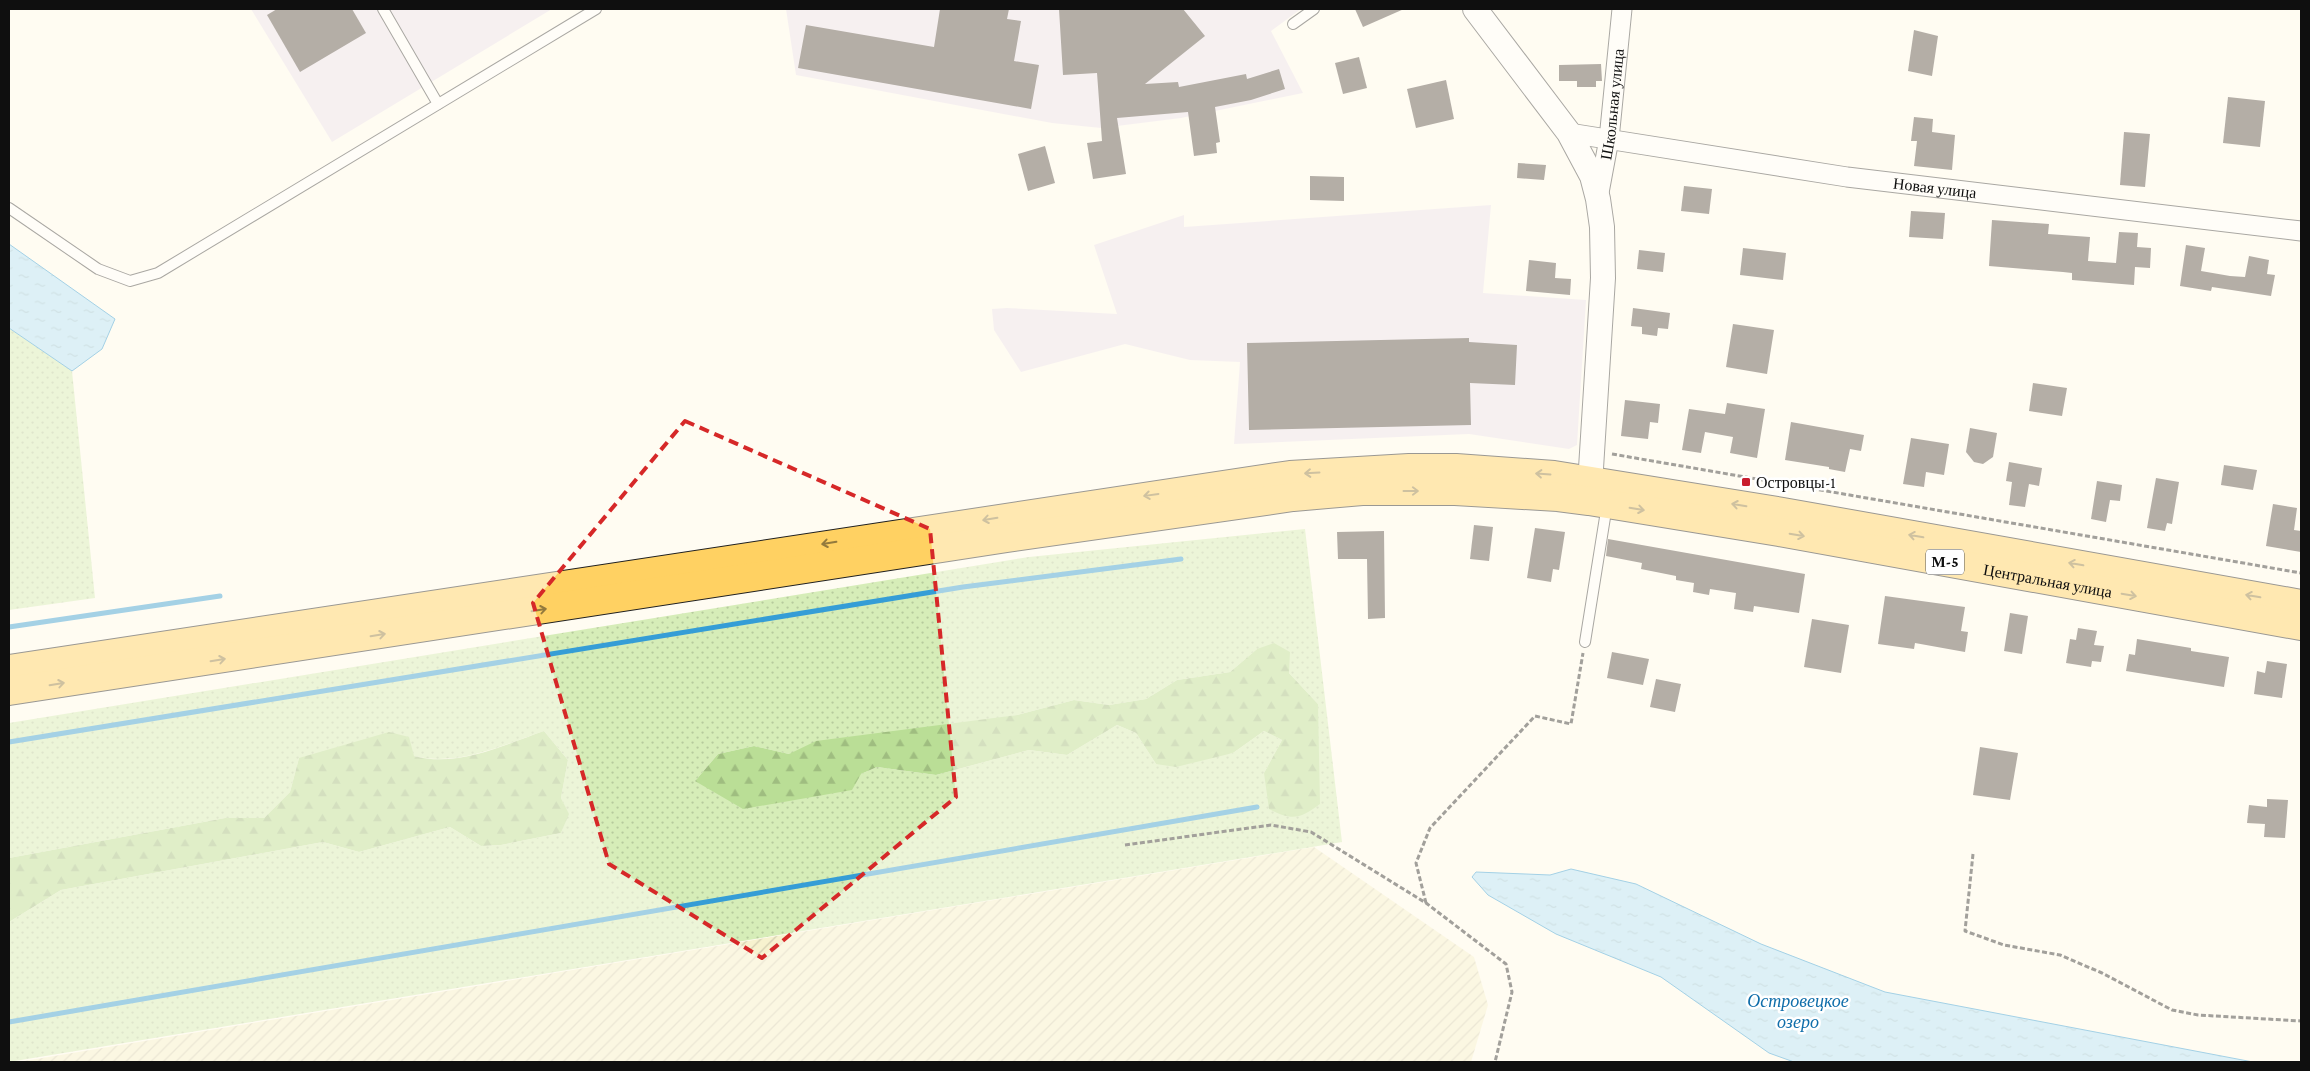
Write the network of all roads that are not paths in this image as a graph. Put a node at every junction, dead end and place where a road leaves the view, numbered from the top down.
1 (382, 9) edge
2 (596, 9) edge
3 (1314, 9) edge
4 (1476, 9) edge
5 (1622, 9) edge
6 (1293, 24) dead end
7 (438, 104) junction
8 (1569, 133) junction
9 (1609, 140) junction
10 (1598, 199) junction
11 (9, 208) edge
12 (2301, 231) edge
13 (1596, 496) junction
14 (2301, 604) edge
15 (2301, 626) edge
16 (1585, 642) road end
17 (9, 669) edge
18 (9, 691) edge

1 - 7 lane
2 - 7 lane
3 - 6 lane
4 - 8 street
5 - 9 street, Школьная улица
7 - 11 lane
8 - 9 street, Новая улица
8 - 10 street
9 - 10 street, Школьная улица
9 - 12 street, Новая улица
10 - 13 street
14 -> 13 main road, Центральная улица / М-5
13 -> 15 main road, Центральная улица / М-5
13 - 16 lane
13 -> 17 main road
18 -> 13 main road

